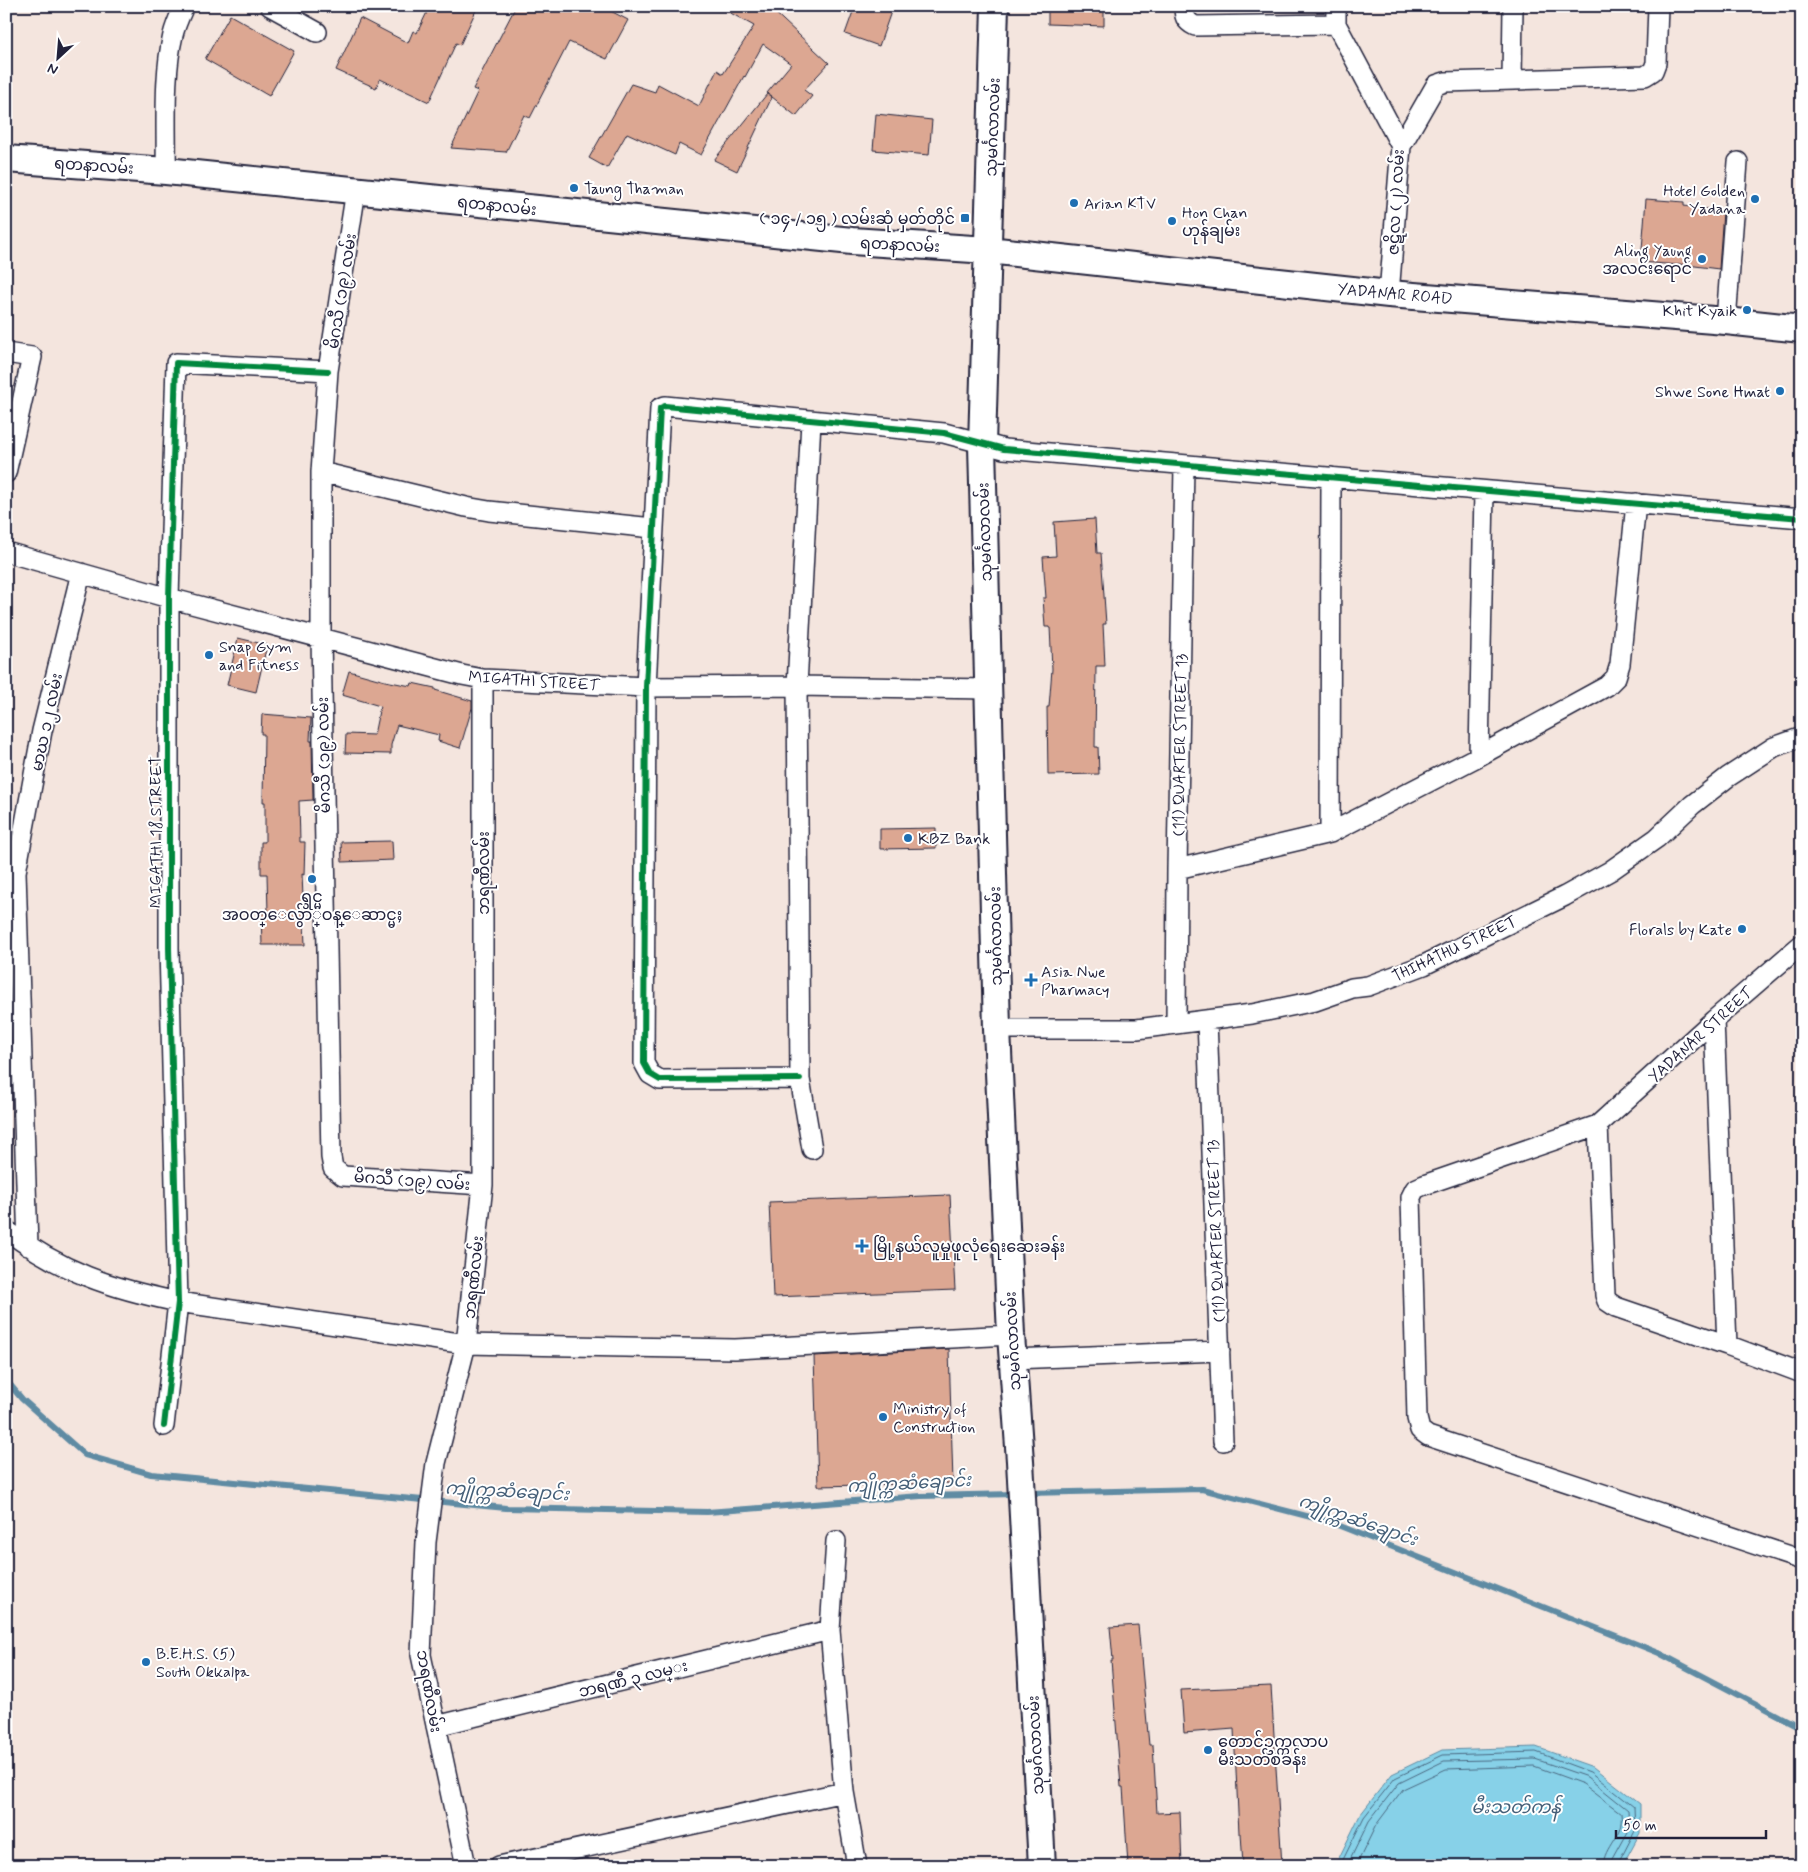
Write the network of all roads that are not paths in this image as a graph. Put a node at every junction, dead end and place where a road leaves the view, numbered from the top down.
1 (184, 6) edge
2 (270, 6) edge
3 (995, 6) edge
4 (1184, 6) edge
5 (1513, 6) edge
6 (1658, 6) edge
7 (1336, 15) edge
8 (317, 32) dead end
9 (1512, 80) junction
10 (1401, 146) junction
11 (6, 159) edge
12 (1738, 162) dead end
13 (166, 171) junction
14 (356, 190) junction
15 (988, 250) junction
16 (1389, 294) junction
17 (1726, 320) junction
18 (1802, 329) edge
19 (6, 354) edge
20 (328, 370) junction
21 (811, 421) junction
22 (982, 444) junction
23 (1184, 465) junction
24 (321, 472) junction
25 (6, 473) edge
26 (1331, 477) junction
27 (1484, 491) junction
28 (1636, 503) junction
29 (1802, 518) edge
30 (653, 528) junction
31 (6, 552) edge
32 (81, 573) junction
33 (169, 598) junction
34 (321, 638) junction
35 (483, 679) junction
36 (797, 686) junction
37 (646, 687) junction
38 (988, 690) junction
39 (1802, 737) edge
40 (1479, 756) junction
41 (1330, 833) junction
42 (1177, 869) junction
43 (11, 871) edge
44 (1802, 944) edge
45 (1207, 1020) junction
46 (1714, 1020) junction
47 (1176, 1024) junction
48 (997, 1029) junction
49 (800, 1079) junction
50 (1598, 1125) junction
51 (812, 1149) dead end
52 (483, 1185) junction
53 (6, 1230) edge
54 (28, 1246) junction
55 (178, 1302) junction
56 (466, 1344) junction
57 (1726, 1345) junction
58 (1012, 1347) junction
59 (1220, 1351) junction
60 (1802, 1373) edge
61 (164, 1426) dead end
62 (1223, 1441) dead end
63 (836, 1541) dead end
64 (1802, 1560) edge
65 (830, 1630) junction
66 (436, 1726) junction
67 (844, 1792) junction
68 (466, 1866) edge
69 (499, 1866) edge
70 (857, 1866) edge
71 (1042, 1866) edge

1 - 13 street
2 - 8 street
3 - 15 main road, သုမင်္ဂလာလမ်း
4 - 7 street
5 - 9 street
6 - 9 street
7 - 10 street, ဇဋိလ (၂) လမ်း
9 - 10 street
10 - 16 street, ဇဋိလ (၂) လမ်း
11 - 13 main road, ရတနာလမ်း
12 - 17 street
13 - 14 main road, ရတနာလမ်း
14 - 15 main road, ရတနာလမ်း
14 - 20 street, မိဂသီ (၁၉) လမ်း
15 - 16 main road, YADANAR ROAD
15 - 22 main road, သုမင်္ဂလာလမ်း
16 - 17 main road, YADANAR ROAD
17 - 18 main road, YADANAR ROAD
19 - 25 street
20 - 24 street, မိဂသီ (၁၉) လမ်း
20 - 33 street, MIGATHI 18 STREET
21 - 22 street
21 - 30 street
21 - 36 street
22 - 23 street
22 - 38 main road, သုမင်္ဂလာလမ်း
23 - 26 street
23 - 42 street, (11) QUARTER STREET 13
24 - 30 street
24 - 34 street, မိဂသီ (၁၉) လမ်း
26 - 27 street
26 - 41 street
27 - 28 street
27 - 40 street
28 - 29 street
28 - 40 street
30 - 37 street
31 - 32 street, MIGATHI STREET
32 - 33 street, MIGATHI STREET
32 - 43 street, မာဃ ၁၂ လမ်း
33 - 34 street, MIGATHI STREET
33 - 55 street, MIGATHI 18 STREET
34 - 35 street, MIGATHI STREET
34 - 52 street, မိဂသီ (၁၉) လမ်း
35 - 37 street, MIGATHI STREET
35 - 52 street, ဘရဏီလမ်း
36 - 37 street, MIGATHI STREET
36 - 38 street, MIGATHI STREET
36 - 49 street
37 - 49 street
38 - 48 main road, သုမင်္ဂလာလမ်း
39 - 45 street, THIHATHU STREET
40 - 41 street
41 - 42 street
42 - 47 street, (11) QUARTER STREET 13
43 - 54 street, မာဃ ၁၂ လမ်း
44 - 46 street, YADANAR STREET
45 - 47 street, THIHATHU STREET
45 - 59 street, (11) QUARTER STREET 13
46 - 50 street, YADANAR STREET
46 - 57 street
47 - 48 street, THIHATHU STREET
48 - 58 main road, သုမင်္ဂလာလမ်း
49 - 51 street
50 - 57 street
50 - 64 street
52 - 56 street, ဘရဏီလမ်း
53 - 54 street
54 - 55 street
55 - 56 street
55 - 61 street, MIGATHI 18 STREET
56 - 58 street
56 - 66 street, ဘရဏီလမ်း
57 - 60 street
58 - 59 street
58 - 71 main road, သုမင်္ဂလာလမ်း
59 - 62 street, (11) QUARTER STREET 13
63 - 65 street
65 - 66 street, ဘရဏီ ၃ လမ္း
65 - 67 street
66 - 68 street, ဘရဏီလမ်း
67 - 69 street
67 - 70 street

